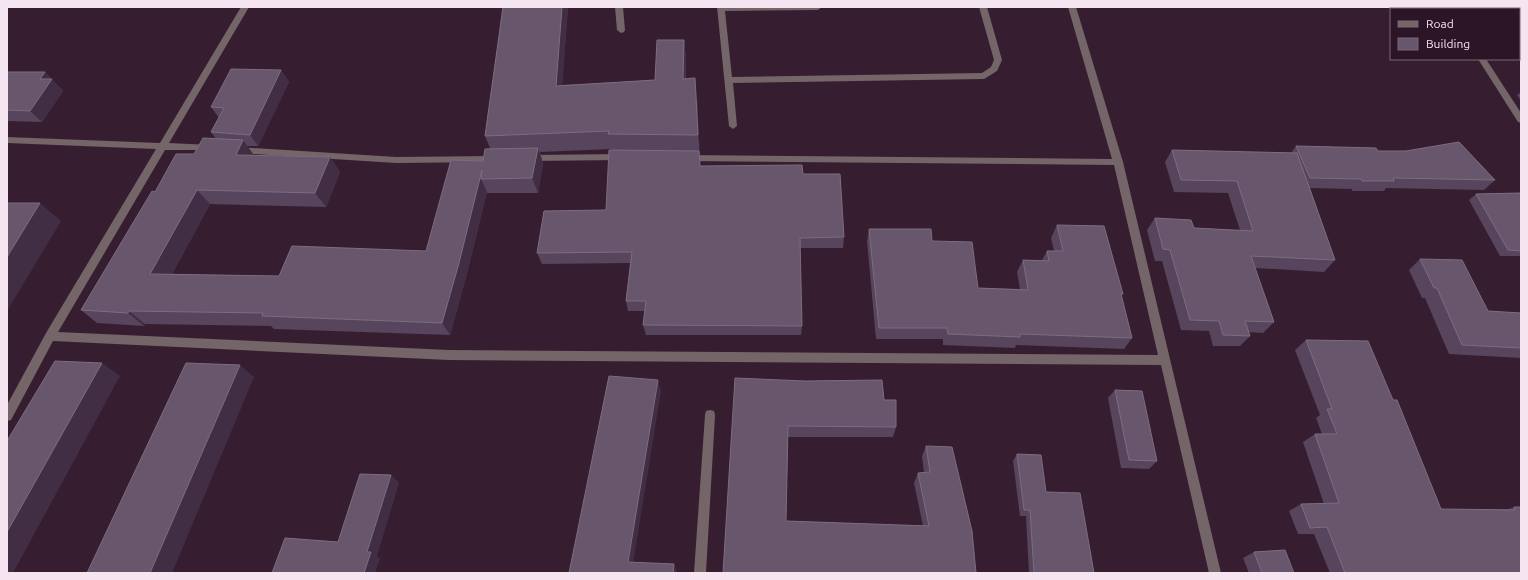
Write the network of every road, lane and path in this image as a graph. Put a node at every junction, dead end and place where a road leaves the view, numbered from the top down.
1 (245, 7) edge
2 (619, 7) edge
3 (818, 7) edge
4 (983, 7) edge
5 (1072, 7) edge
6 (721, 8) edge
7 (621, 30) dead end
8 (1483, 60) edge
9 (728, 80) junction
10 (1521, 120) edge
11 (733, 126) dead end
12 (7, 140) edge
13 (164, 145) junction
14 (633, 157) edge
15 (506, 158) edge
16 (522, 158) edge
17 (673, 158) edge
18 (1118, 162) junction
19 (50, 336) junction
20 (1165, 360) junction
21 (710, 415) dead end
22 (7, 416) edge
23 (700, 573) edge
24 (1215, 573) edge

1 - 13 street
2 - 7 street
3 - 6 street
4 - 9 street
5 - 18 street
6 - 9 street
8 - 10 street
9 - 11 street
12 - 13 street
13 - 15 street
13 - 19 street
14 - 16 street
17 - 18 street
18 - 20 street
19 - 20 street
19 - 22 street
20 - 24 street
21 - 23 street

